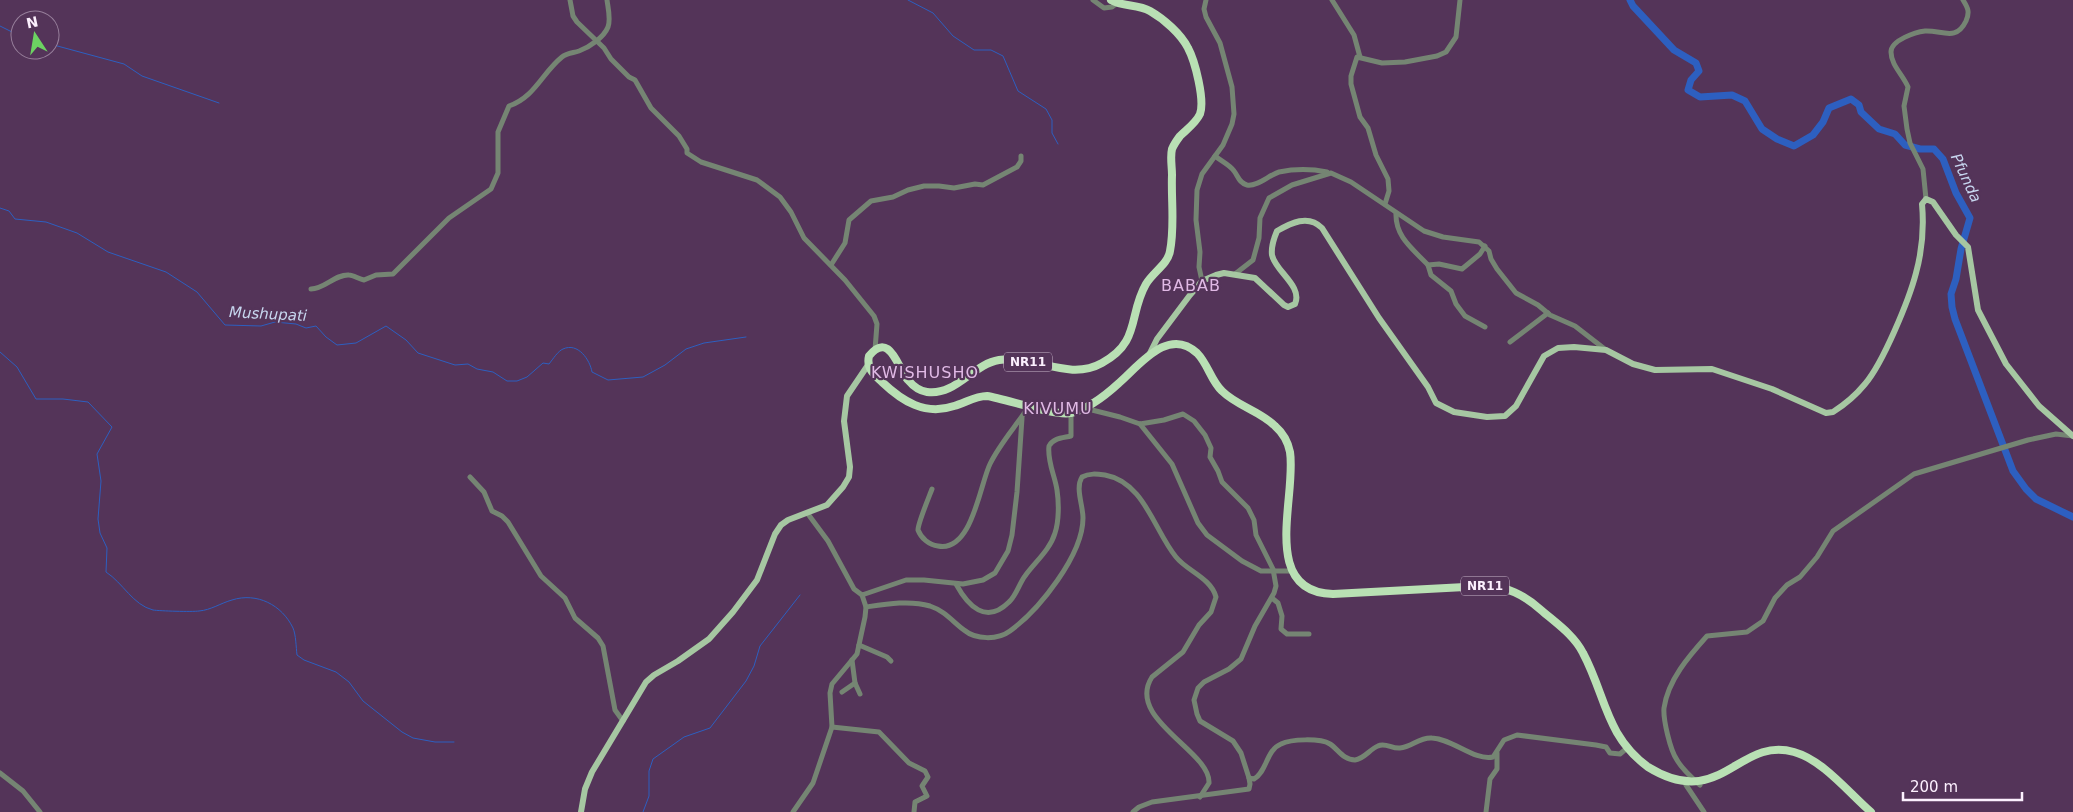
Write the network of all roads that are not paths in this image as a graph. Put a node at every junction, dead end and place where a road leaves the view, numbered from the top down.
1 (570, 0) edge
2 (607, 0) edge
3 (1093, 0) edge
4 (1206, 0) edge
5 (1332, 0) edge
6 (1460, 0) edge
7 (1963, 0) edge
8 (1114, 2) edge
9 (596, 40) junction
10 (1360, 57) junction
11 (1021, 156) dead end
12 (1215, 156) junction
13 (1330, 173) junction
14 (1926, 199) junction
15 (1385, 204) junction
16 (1396, 213) junction
17 (1485, 246) junction
18 (831, 265) junction
19 (1428, 266) junction
20 (1235, 274) junction
21 (1202, 281) junction
22 (311, 289) dead end
23 (1548, 313) junction
24 (1485, 327) dead end
25 (1510, 342) dead end
26 (875, 350) junction
27 (1606, 350) junction
28 (1149, 355) junction
29 (868, 366) junction
30 (1030, 406) junction
31 (1084, 408) junction
32 (1071, 414) junction
33 (1022, 418) junction
34 (1140, 424) junction
35 (2061, 424) junction
36 (2056, 434) junction
37 (2073, 436) edge
38 (470, 477) dead end
39 (932, 489) dead end
40 (808, 514) junction
41 (1292, 571) junction
42 (1273, 572) junction
43 (956, 584) junction
44 (862, 595) junction
45 (1272, 598) junction
46 (866, 607) junction
47 (1309, 634) dead end
48 (859, 645) junction
49 (852, 660) junction
50 (891, 661) dead end
51 (855, 683) junction
52 (842, 692) dead end
53 (860, 694) dead end
54 (623, 721) junction
55 (832, 727) junction
56 (1627, 748) junction
57 (1497, 752) junction
58 (0, 773) edge
59 (1249, 778) junction
60 (1686, 785) junction
61 (1700, 785) junction
62 (1200, 796) junction
63 (40, 812) edge
64 (581, 812) edge
65 (793, 812) edge
66 (914, 812) edge
67 (1132, 812) edge
68 (1486, 812) edge
69 (1704, 812) edge
70 (1871, 812) edge

1 - 9 street
2 - 9 street
3 - 8 street
4 - 12 street
5 - 10 street
6 - 10 street
7 - 14 street
8 - 26 highway, NR11
9 - 18 street
9 - 22 street
10 - 15 street
11 - 18 street
12 - 13 street
12 - 21 street
13 - 15 street
13 - 20 street
14 - 27 main road
14 - 35 main road
15 - 16 street
16 - 17 street
16 - 19 street
17 - 19 street
17 - 23 street
18 - 26 street
19 - 24 street
20 - 21 main road
20 - 27 main road
21 - 28 main road
23 - 25 street
23 - 27 street
26 - 29 highway
28 - 31 highway
28 - 41 highway
29 - 30 highway
29 - 40 main road
30 - 32 highway
30 - 33 street
31 - 32 highway
31 - 34 street
32 - 43 street
33 - 39 street
33 - 43 street
34 - 42 street
34 - 42 street
35 - 36 street
35 - 37 main road
36 - 37 street
36 - 61 street
38 - 54 street
40 - 44 street
40 - 54 main road
41 - 42 street
41 - 56 highway, NR11
42 - 45 street
43 - 44 street
44 - 46 street
45 - 47 street
45 - 59 street
46 - 48 street
46 - 62 street
48 - 49 street
48 - 50 street
49 - 51 street
49 - 55 street
51 - 52 street
51 - 53 street
54 - 64 main road
55 - 65 street
55 - 66 street
56 - 57 street
56 - 60 highway, NR11
57 - 59 street
57 - 68 street
58 - 63 street
59 - 62 street
60 - 61 highway, NR11
60 - 69 street
61 - 70 highway, NR11
62 - 67 street

